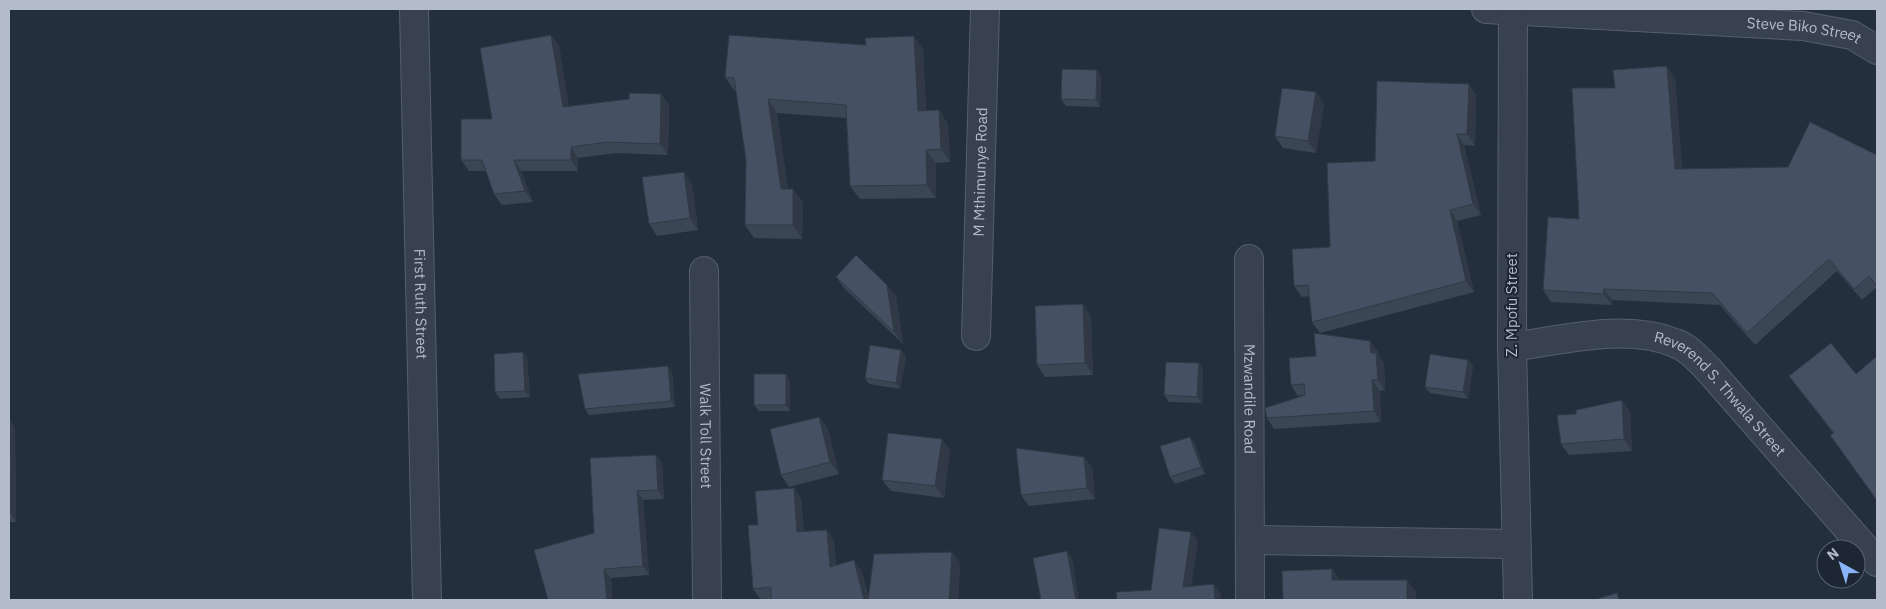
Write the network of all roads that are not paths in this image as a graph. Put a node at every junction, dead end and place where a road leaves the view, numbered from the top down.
1 (414, 9) edge
2 (985, 9) edge
3 (1486, 9) edge
4 (1513, 11) junction
5 (1803, 17) edge
6 (1877, 50) edge
7 (1249, 259) dead end
8 (704, 271) dead end
9 (976, 336) dead end
10 (1512, 347) junction
11 (1250, 540) junction
12 (1516, 544) junction
13 (1877, 562) edge
14 (427, 600) edge
15 (707, 600) edge
16 (1250, 600) edge
17 (1518, 600) edge

1 - 14 street, First Ruth Street
2 - 9 street, M Mthimunye Road
3 - 4 street, Steve Biko Street
4 - 5 street, Steve Biko Street
4 - 10 street, Z. Mpofu Street
5 - 6 street, Steve Biko Street
7 - 11 street, Mzwandile Road
8 - 15 street, Walk Toll Street
10 - 12 street, Z. Mpofu Street
10 - 13 street, Reverend S. Thwala Street
11 - 12 street
11 - 16 street, Mzwandile Road
12 - 17 street, Z. Mpofu Street

